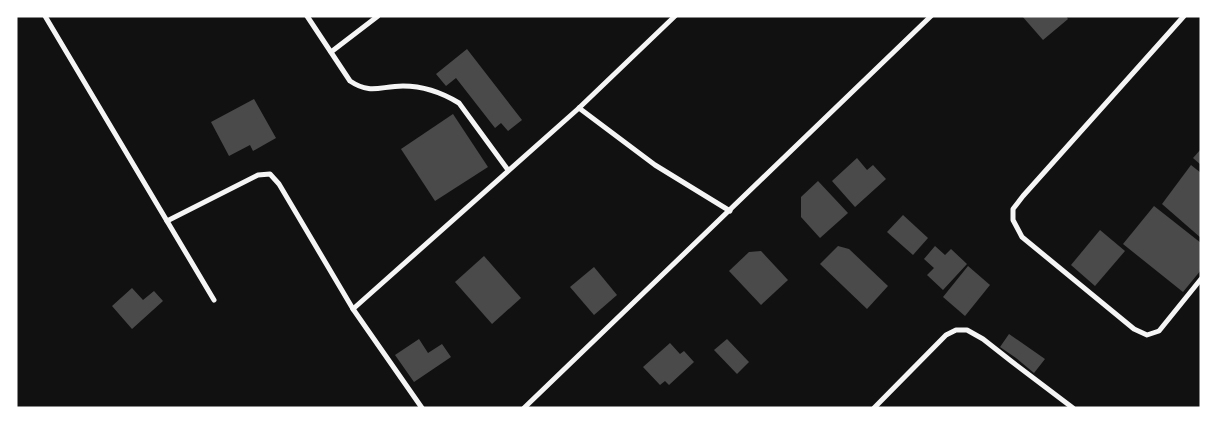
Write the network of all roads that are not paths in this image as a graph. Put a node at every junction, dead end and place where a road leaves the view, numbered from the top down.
1 (45, 16) edge
2 (308, 16) edge
3 (378, 16) edge
4 (675, 16) edge
5 (931, 16) edge
6 (1184, 16) edge
7 (331, 52) junction
8 (579, 108) junction
9 (508, 170) junction
10 (730, 211) junction
11 (167, 221) junction
12 (1201, 279) edge
13 (214, 300) dead end
14 (353, 309) junction
15 (422, 408) edge
16 (524, 408) edge
17 (874, 408) edge
18 (1073, 408) edge

1 - 11 street
2 - 7 street
3 - 7 street
4 - 8 street
5 - 10 street
6 - 12 street
7 - 9 street
8 - 9 street
8 - 10 street
9 - 14 street
10 - 16 street
11 - 13 street
11 - 14 street
14 - 15 street
17 - 18 street

